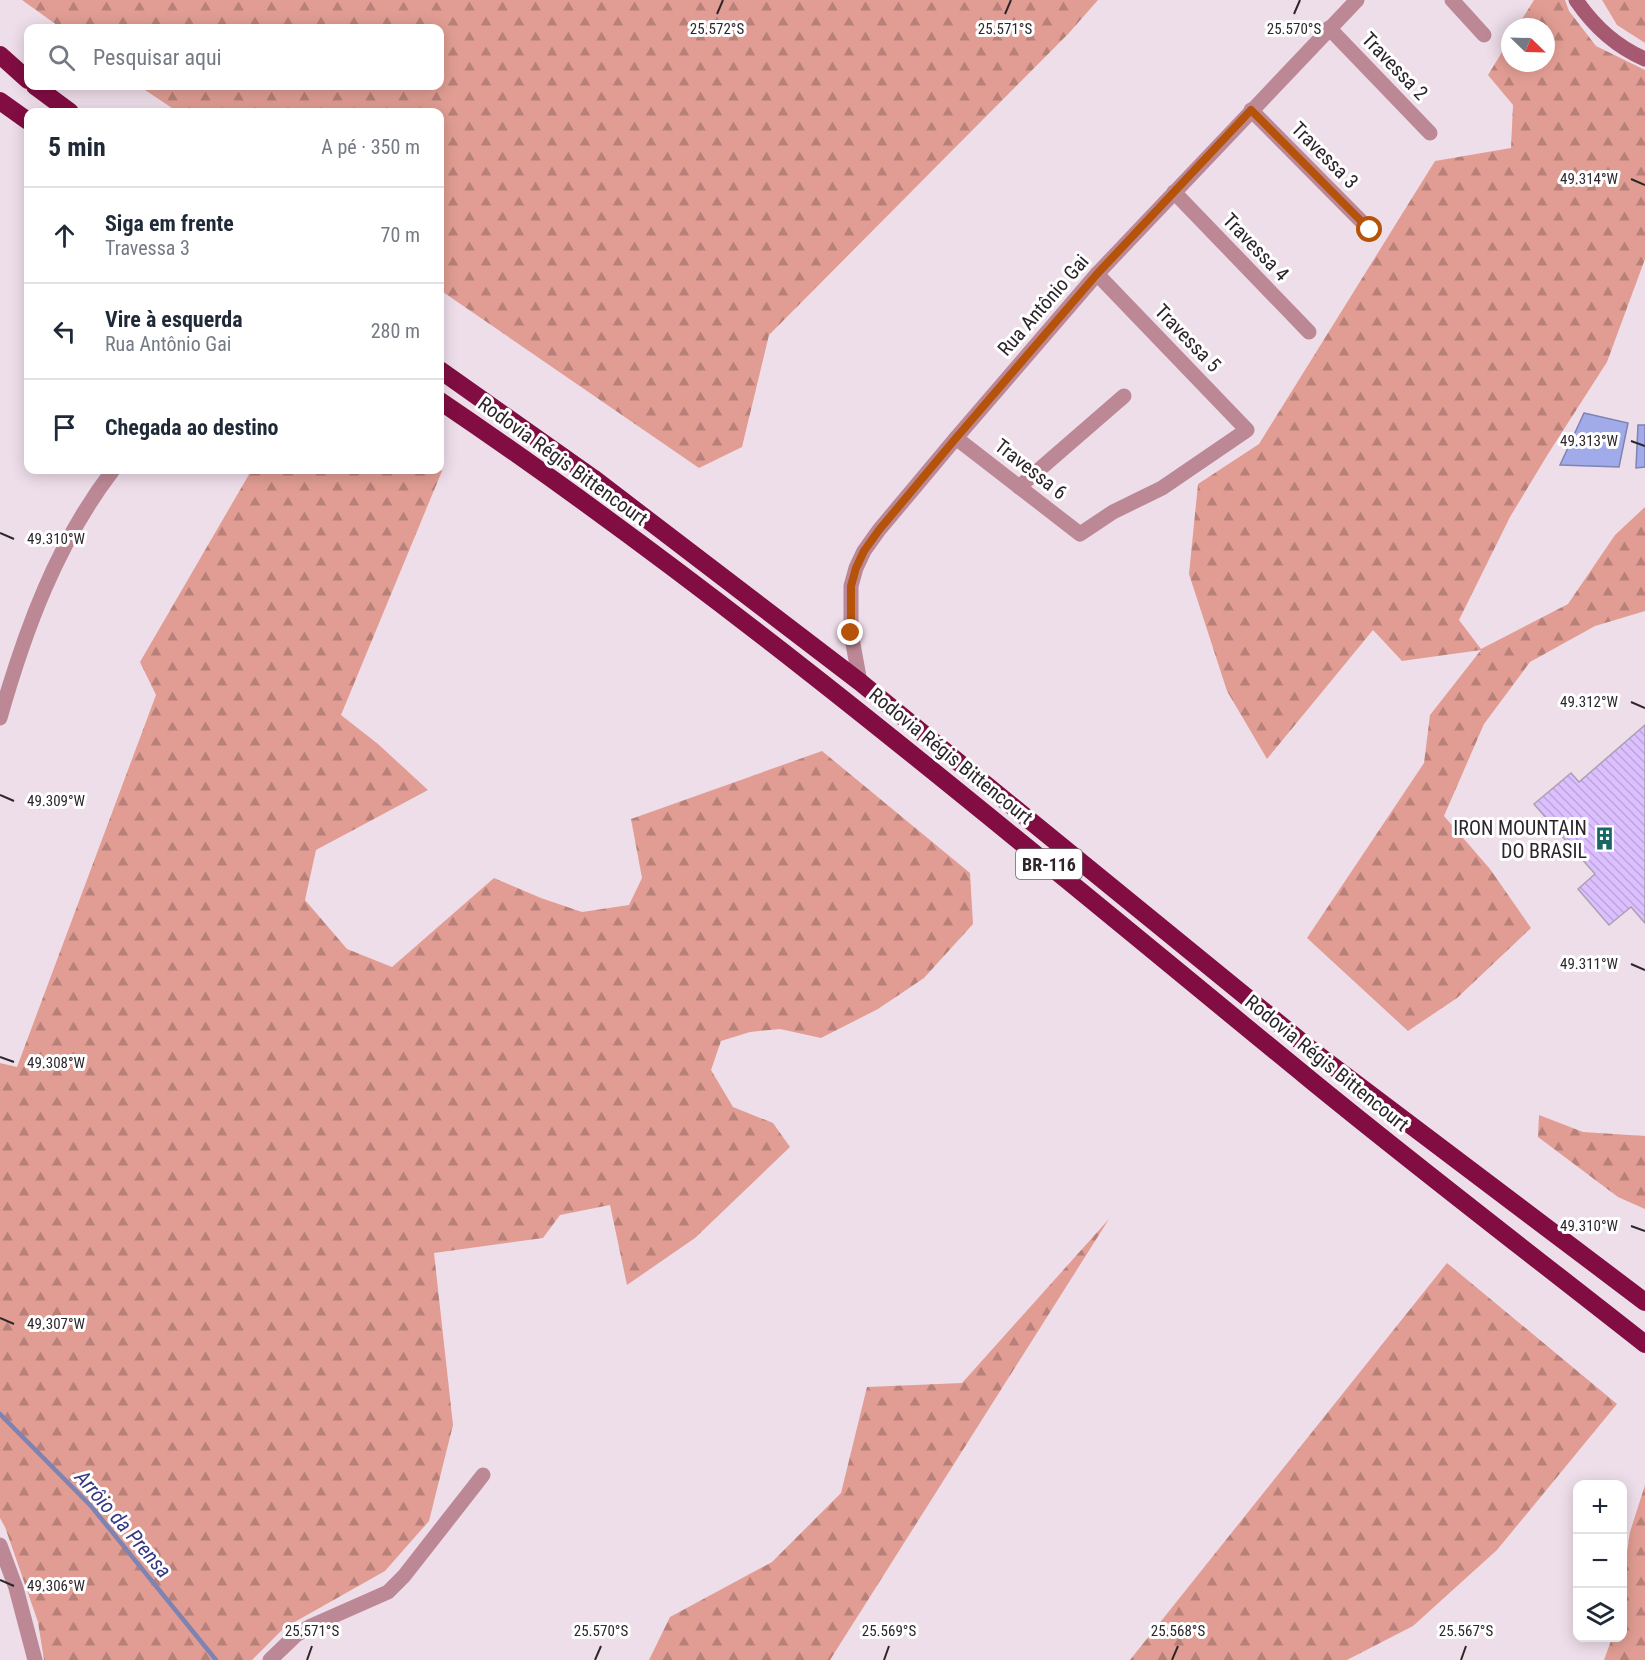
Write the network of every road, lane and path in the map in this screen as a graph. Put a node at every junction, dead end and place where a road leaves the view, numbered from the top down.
1 (1357, 0) edge
2 (1452, 0) edge
3 (1576, 0) edge
4 (1329, 28) junction
5 (1484, 35) dead end
6 (0, 55) edge
7 (1645, 59) edge
8 (24, 76) edge
9 (40, 90) edge
10 (0, 101) edge
11 (65, 108) edge
12 (1251, 110) junction
13 (24, 118) edge
14 (1430, 133) dead end
15 (1174, 192) junction
16 (1370, 230) dead end
17 (1097, 274) junction
18 (1309, 332) dead end
19 (444, 373) edge
20 (1124, 396) dead end
21 (444, 404) edge
22 (956, 438) junction
23 (110, 474) edge
24 (1019, 487) junction
25 (1080, 534) joint
26 (860, 682) junction
27 (0, 718) edge
28 (1645, 1302) edge
29 (1645, 1344) edge
30 (483, 1475) dead end
31 (0, 1545) edge
32 (35, 1660) edge
33 (270, 1660) edge

1 - 4 street, Rua Antônio Gai
2 - 5 street
3 - 7 main road
4 - 12 street, Rua Antônio Gai
4 - 14 street, Travessa 2
6 - 8 highway
9 - 11 highway
10 - 13 highway
12 - 15 street, Rua Antônio Gai
12 - 16 street, Travessa 3
15 - 17 street, Rua Antônio Gai
15 - 18 street, Travessa 4
17 - 22 street, Rua Antônio Gai
17 - 25 street, Travessa 5
19 - 26 highway, Rodovia Régis Bittencourt / BR-116
20 - 24 street
21 - 29 highway, Rodovia Régis Bittencourt / BR-116
22 - 24 street, Travessa 6
22 - 26 street, Rua Antônio Gai
23 - 27 street
24 - 25 street, Travessa 6
26 - 28 highway, Rodovia Régis Bittencourt / BR-116
30 - 33 street
31 - 32 street

